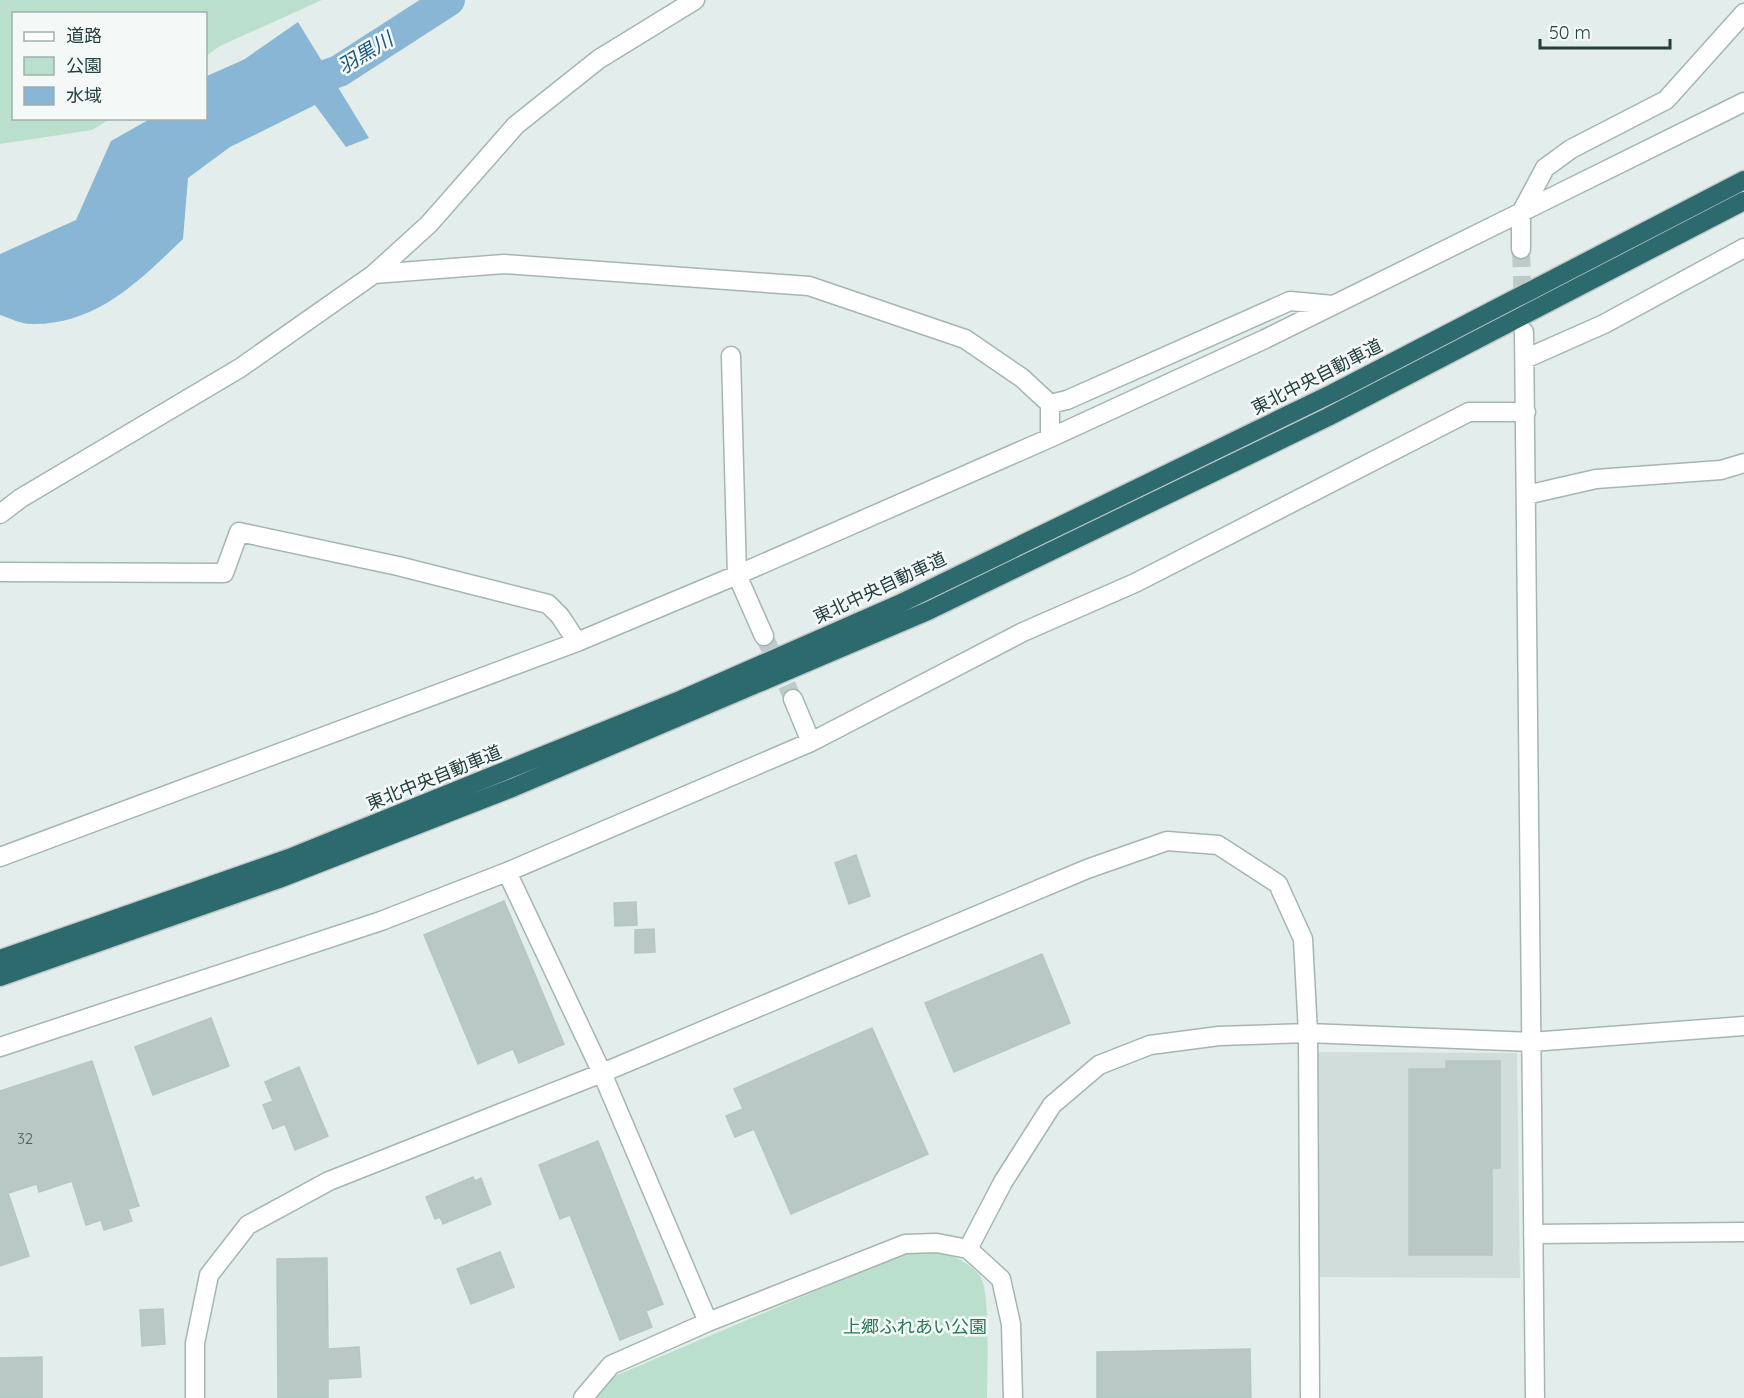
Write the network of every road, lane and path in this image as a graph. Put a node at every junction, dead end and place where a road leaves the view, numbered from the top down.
1 (695, 0) edge
2 (1744, 13) edge
3 (1744, 102) edge
4 (1744, 180) edge
5 (1744, 201) edge
6 (1521, 213) junction
7 (1744, 248) edge
8 (1521, 249) tunnel mouth
9 (374, 274) junction
10 (1334, 305) junction
11 (1524, 332) tunnel mouth
12 (731, 356) dead end
13 (1525, 359) junction
14 (1050, 404) junction
15 (1526, 412) junction
16 (1050, 438) junction
17 (1744, 463) edge
18 (1526, 495) junction
19 (0, 514) edge
20 (0, 572) edge
21 (736, 575) junction
22 (764, 636) tunnel mouth
23 (577, 642) junction
24 (792, 699) tunnel mouth
25 (811, 742) junction
26 (0, 857) edge
27 (507, 872) junction
28 (0, 959) edge
29 (0, 977) edge
30 (1744, 1026) edge
31 (1308, 1033) junction
32 (1531, 1042) junction
33 (0, 1047) edge
34 (602, 1073) junction
35 (1744, 1232) edge
36 (1533, 1234) junction
37 (968, 1249) junction
38 (708, 1322) junction
39 (195, 1398) edge
40 (583, 1398) edge
41 (1013, 1398) edge
42 (1310, 1398) edge
43 (1535, 1398) edge

1 - 9 street
2 - 6 street
3 - 6 street
4 - 28 highway, 東北中央自動車道
5 - 29 highway, 東北中央自動車道
6 - 8 street
6 - 10 street
7 - 13 street
9 - 14 street
9 - 19 street
10 - 14 street
10 - 16 street
11 - 13 street
12 - 21 street
13 - 15 street
14 - 16 street
15 - 18 street
15 - 25 street
16 - 21 street
17 - 18 street
18 - 32 street
20 - 23 street
21 - 22 street
21 - 23 street
23 - 26 street
24 - 25 street
25 - 27 street
27 - 33 street
27 - 34 street
30 - 32 street
31 - 32 street
31 - 34 street
31 - 37 street
31 - 42 street
32 - 36 street
34 - 38 street
34 - 39 street
35 - 36 street
36 - 43 street
37 - 38 street
37 - 41 street
38 - 40 street

